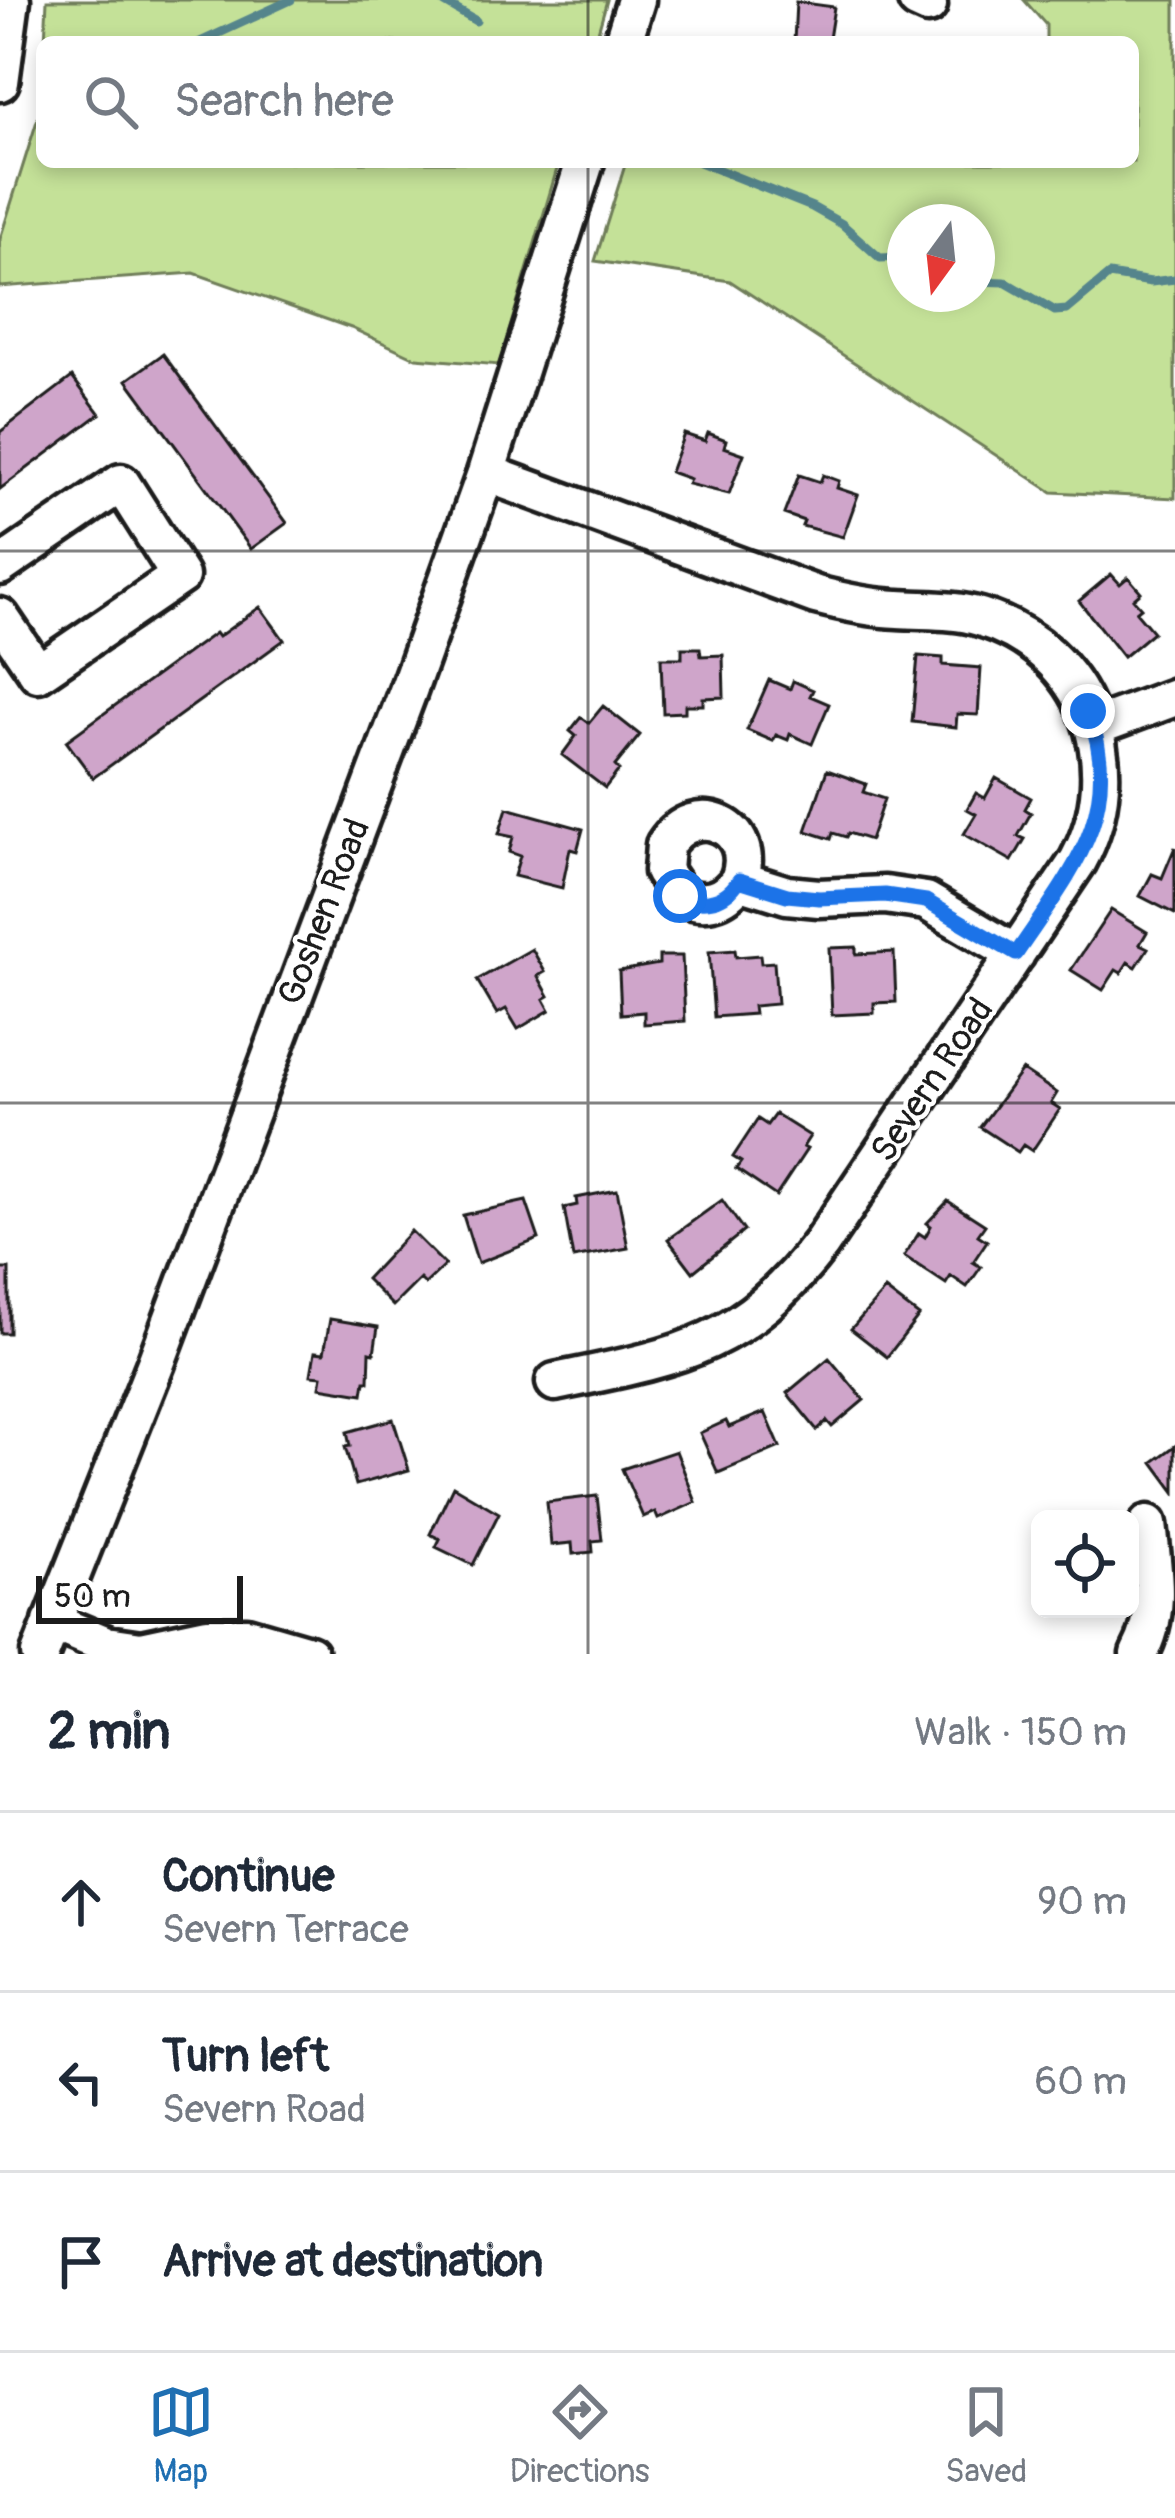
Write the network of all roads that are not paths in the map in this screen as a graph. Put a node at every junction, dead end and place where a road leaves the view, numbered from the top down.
1 (11, 0) edge
2 (636, 0) edge
3 (625, 36) edge
4 (0, 82) edge
5 (582, 171) edge
6 (486, 473) junction
7 (0, 566) edge
8 (0, 617) edge
9 (1175, 697) edge
10 (1094, 727) junction
11 (739, 880) dead end
12 (1016, 954) junction
13 (555, 1382) dead end
14 (1148, 1524) dead end
15 (46, 1638) edge
16 (309, 1654) edge
17 (1139, 1654) edge

1 - 4 street
2 - 3 street
5 - 6 street, Goshen Road
6 - 10 street, Severn Road
6 - 15 street, Goshen Road
7 - 8 street
9 - 10 street
10 - 12 street, Severn Road
11 - 12 street
12 - 13 street, Severn Road
14 - 17 street
15 - 16 street

